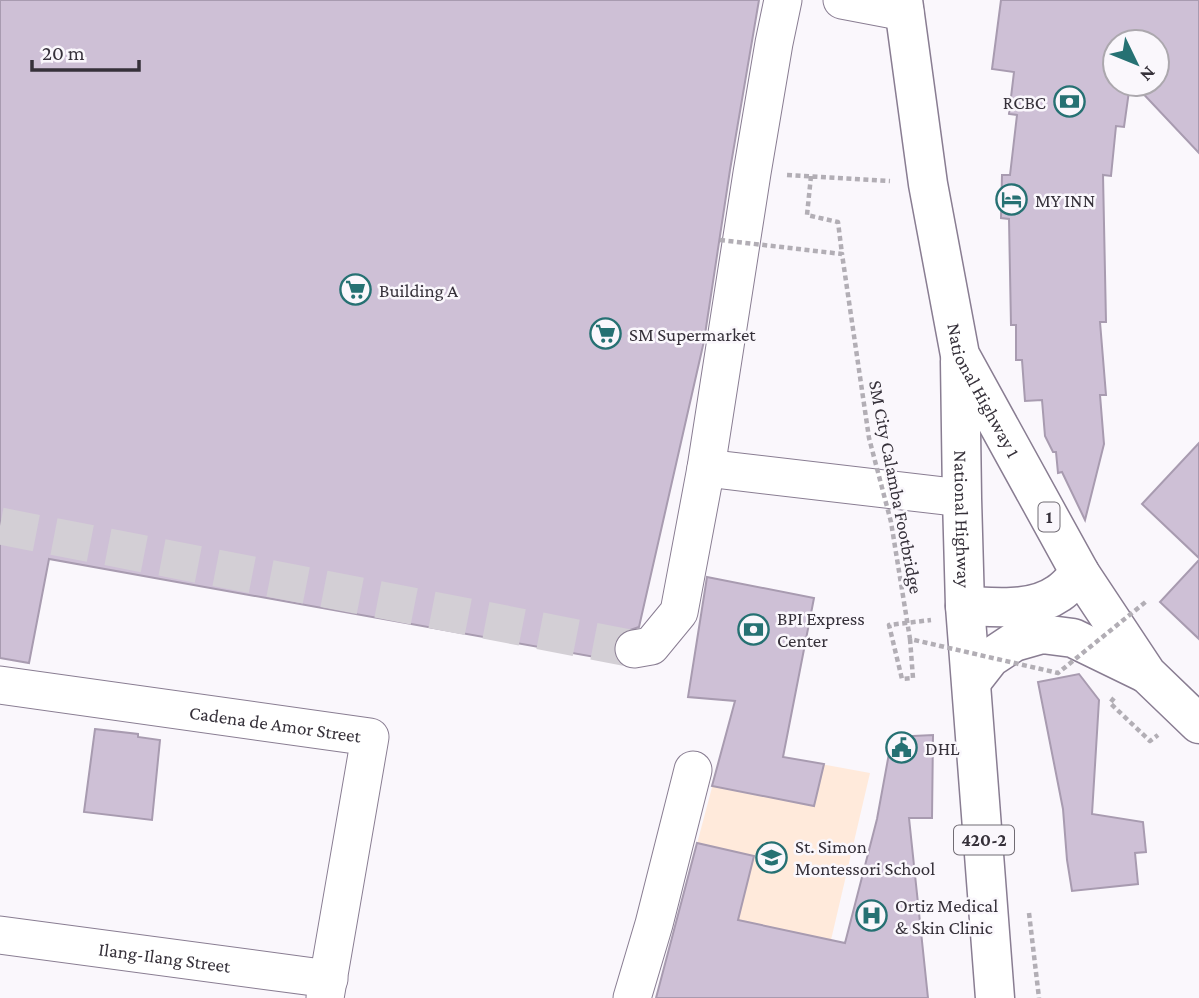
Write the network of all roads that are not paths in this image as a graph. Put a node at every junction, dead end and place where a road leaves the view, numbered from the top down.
1 (783, 0) edge
2 (842, 0) edge
3 (904, 6) edge
4 (960, 355) junction
5 (706, 468) junction
6 (962, 498) junction
7 (1080, 573) junction
8 (965, 606) junction
9 (634, 649) tunnel mouth
10 (1147, 674) junction
11 (972, 681) junction
12 (0, 685) edge
13 (1199, 724) edge
14 (693, 770) dead end
15 (0, 935) edge
16 (327, 988) edge
17 (632, 998) edge
18 (995, 998) edge

1 - 5 street
2 - 3 street
3 - 4 highway, National Highway 1 / 1
4 - 6 highway, National Highway / 420-2
4 - 7 highway, National Highway 1 / 1
5 - 6 street
5 - 9 street
6 - 8 highway, National Highway / 420-2
7 - 8 highway
7 - 10 highway, National Highway 1 / 1
8 - 11 highway, National Highway / 420-2
10 - 11 highway, 1
10 - 13 highway, National Highway 1 / 1
11 - 18 highway, National Highway / 420-2
12 - 16 street, Cadena de Amor Street
14 - 17 street
15 - 16 street, Ilang-Ilang Street

